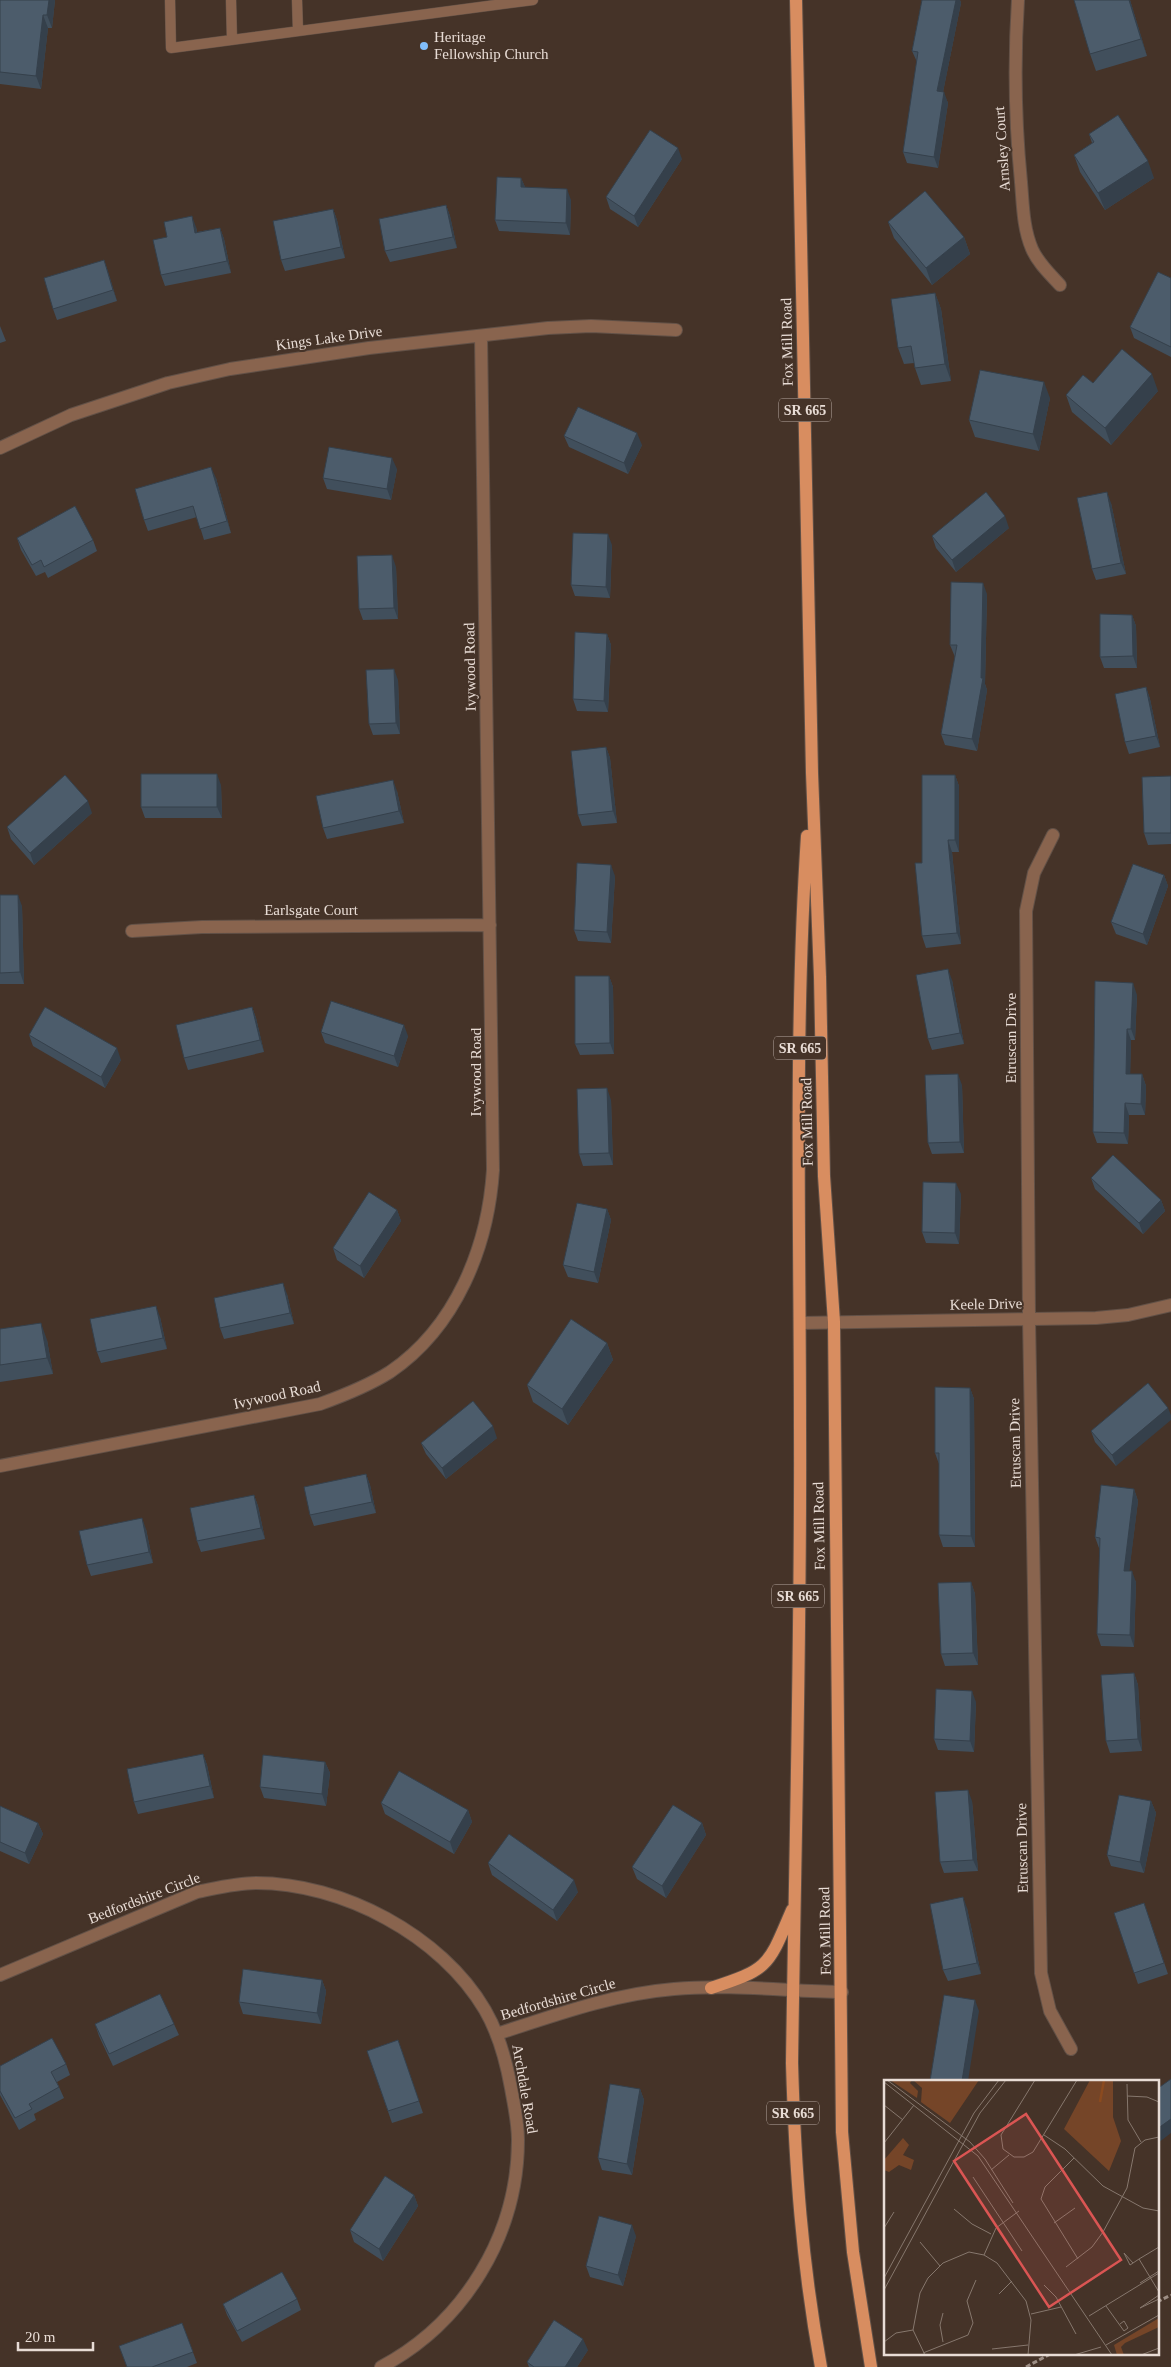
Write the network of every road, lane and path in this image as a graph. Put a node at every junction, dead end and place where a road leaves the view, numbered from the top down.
1 (170, 0) edge
2 (231, 0) edge
3 (297, 0) edge
4 (533, 0) edge
5 (796, 0) edge
6 (1018, 0) edge
7 (298, 32) junction
8 (232, 40) junction
9 (1060, 284) dead end
10 (676, 330) dead end
11 (481, 336) junction
12 (0, 448) edge
13 (812, 773) junction
14 (1053, 834) dead end
15 (490, 925) junction
16 (132, 931) dead end
17 (1171, 1305) edge
18 (1029, 1319) junction
19 (834, 1322) junction
20 (800, 1323) junction
21 (0, 1466) edge
22 (795, 1904) junction
23 (0, 1975) edge
24 (711, 1988) junction
25 (793, 1991) junction
26 (842, 1992) junction
27 (497, 2034) junction
28 (1071, 2049) dead end
29 (1171, 2295) edge
30 (1158, 2302) edge
31 (1050, 2354) edge
32 (381, 2367) edge
33 (821, 2367) edge
34 (871, 2367) edge
35 (1026, 2367) edge

1 - 8 lane
2 - 8 lane
3 - 7 lane
4 - 7 lane
5 - 13 main road, Fox Mill Road / SR 665
6 - 9 street, Arnsley Court
7 - 8 lane
10 - 11 street, Kings Lake Drive
11 - 12 street, Kings Lake Drive
11 - 15 street, Ivywood Road
13 - 19 main road, Fox Mill Road / SR 665
13 - 20 main road, Fox Mill Road / SR 665
14 - 18 street, Etruscan Drive
15 - 16 street, Earlsgate Court
15 - 21 street, Ivywood Road
17 - 18 street, Keele Drive
18 - 19 street, Keele Drive
18 - 28 street, Etruscan Drive
19 - 20 street, Keele Drive
19 - 26 main road, Fox Mill Road / SR 665
20 - 22 main road, Fox Mill Road / SR 665
22 - 24 main road
22 - 25 main road, Fox Mill Road / SR 665
23 - 27 street, Bedfordshire Circle
24 - 25 street, Bedfordshire Circle
24 - 27 street, Bedfordshire Circle
25 - 26 street, Bedfordshire Circle
25 - 33 main road, Fox Mill Road / SR 665
26 - 34 main road, Fox Mill Road / SR 665
27 - 32 street, Archdale Road
29 - 30 path
31 - 35 path

